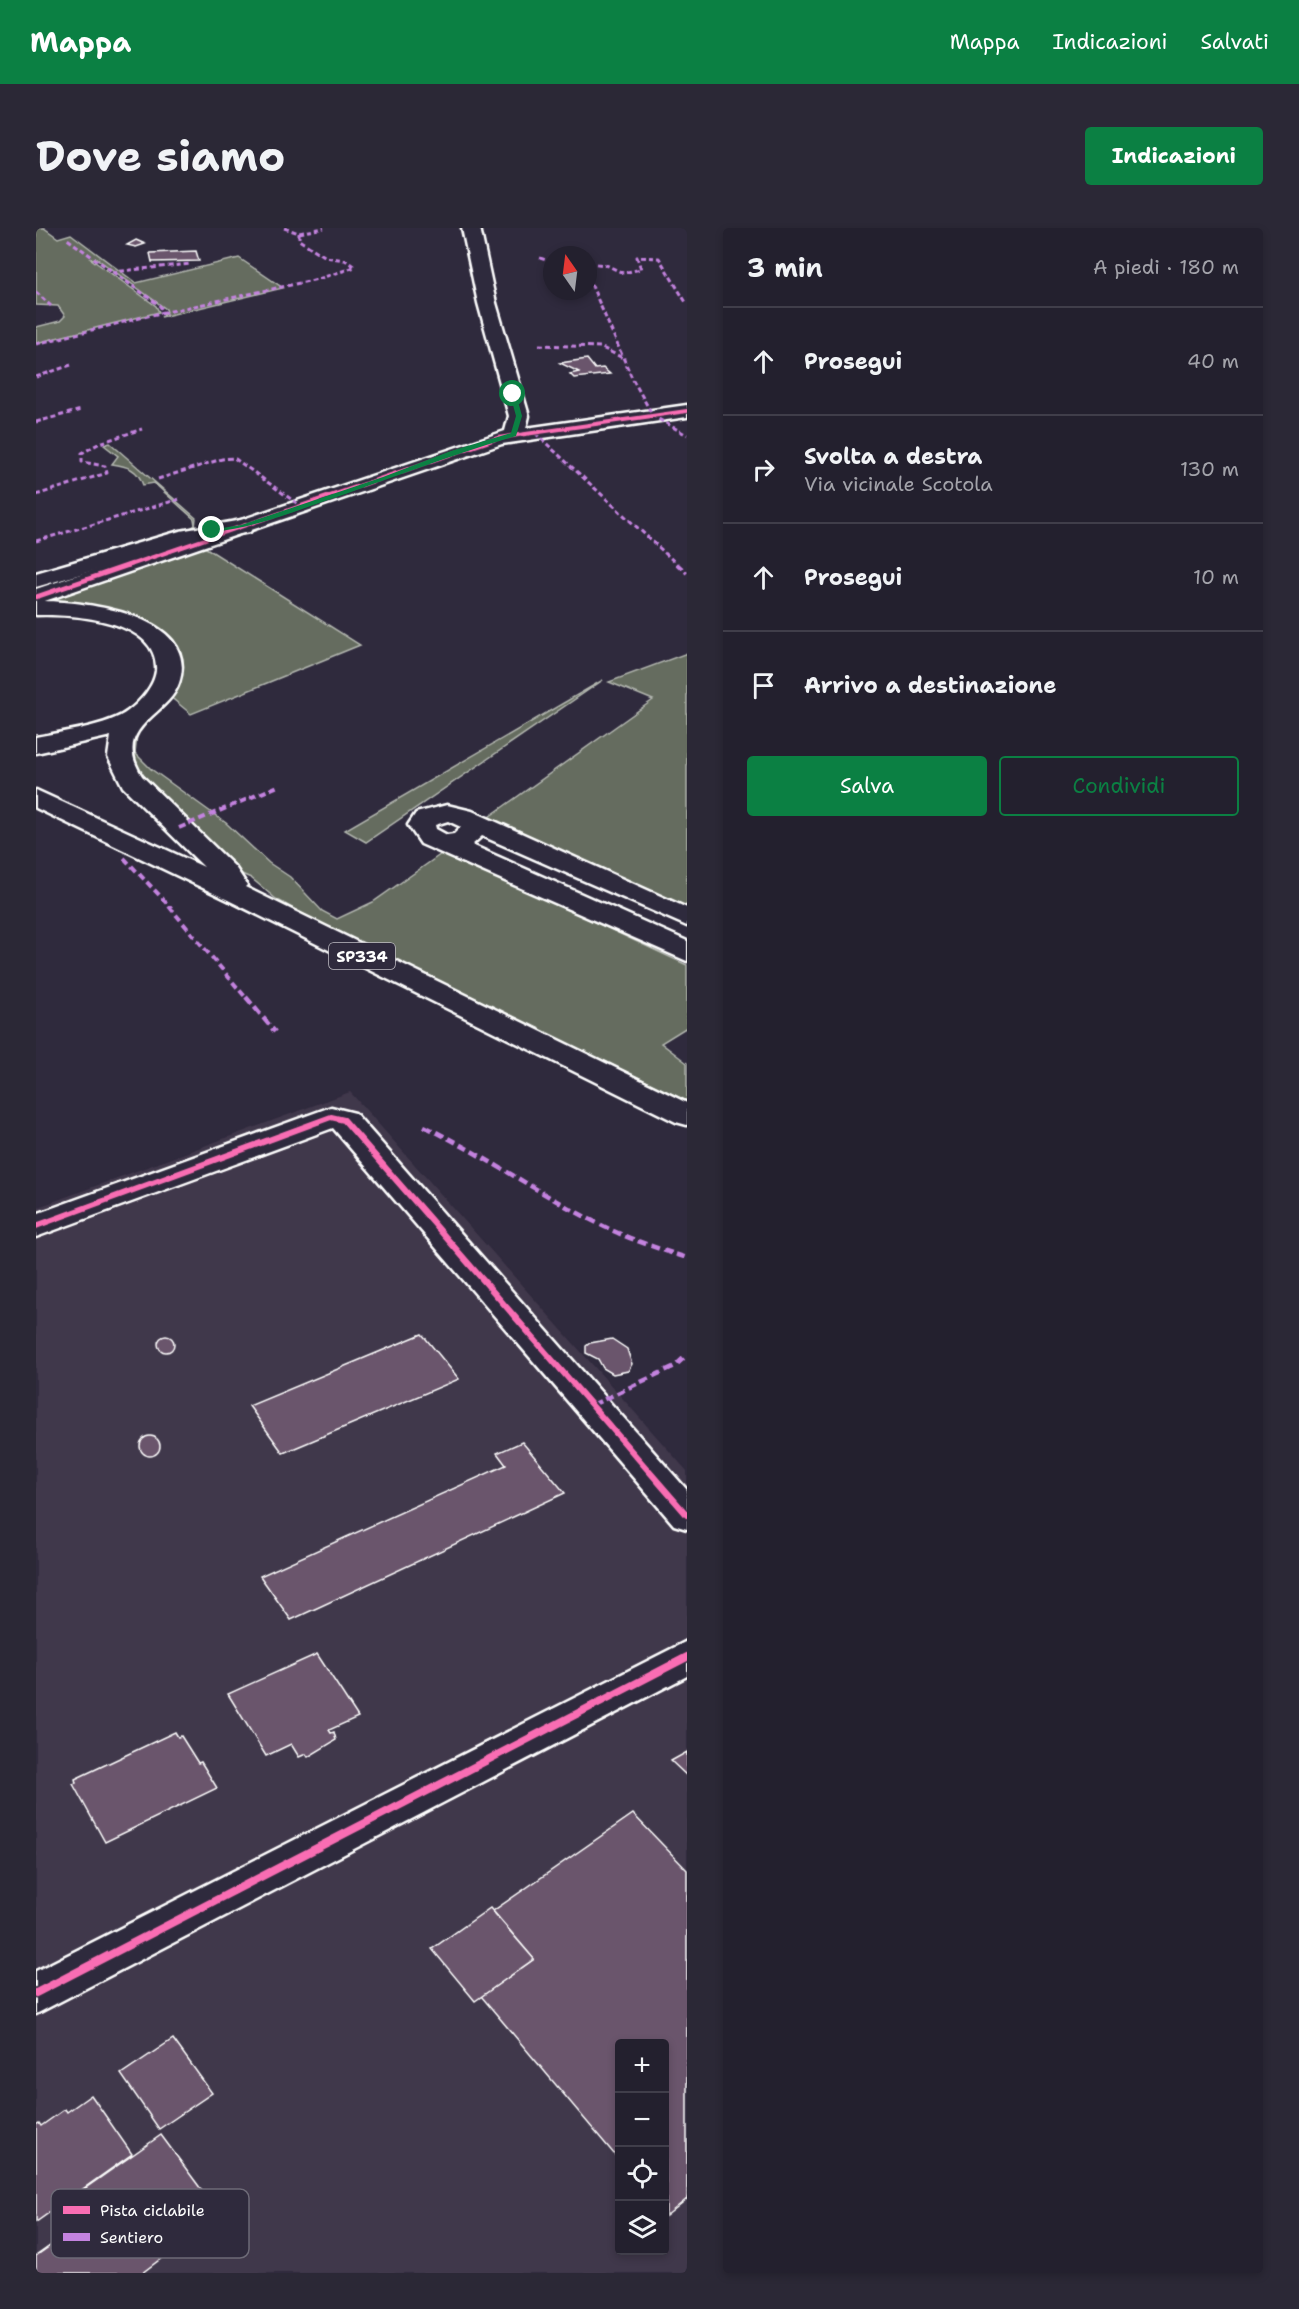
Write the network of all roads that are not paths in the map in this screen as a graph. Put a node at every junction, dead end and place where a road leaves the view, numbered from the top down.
1 (471, 228) edge
2 (687, 411) edge
3 (514, 435) junction
4 (242, 527) junction
5 (36, 580) edge
6 (36, 597) edge
7 (36, 608) edge
8 (136, 717) junction
9 (36, 745) edge
10 (36, 798) edge
11 (238, 894) junction
12 (680, 915) edge
13 (644, 933) junction
14 (687, 952) edge
15 (687, 1115) edge
16 (36, 1226) edge
17 (687, 1515) edge
18 (687, 1657) edge
19 (36, 1993) edge

1 - 3 street
2 - 3 street
3 - 4 street
4 - 5 street
4 - 6 street
7 - 8 street
8 - 9 street
8 - 11 street
10 - 11 street, SP334
11 - 15 street, SP334
12 - 13 street
12 - 13 street
13 - 14 street
16 - 17 street
18 - 19 street

